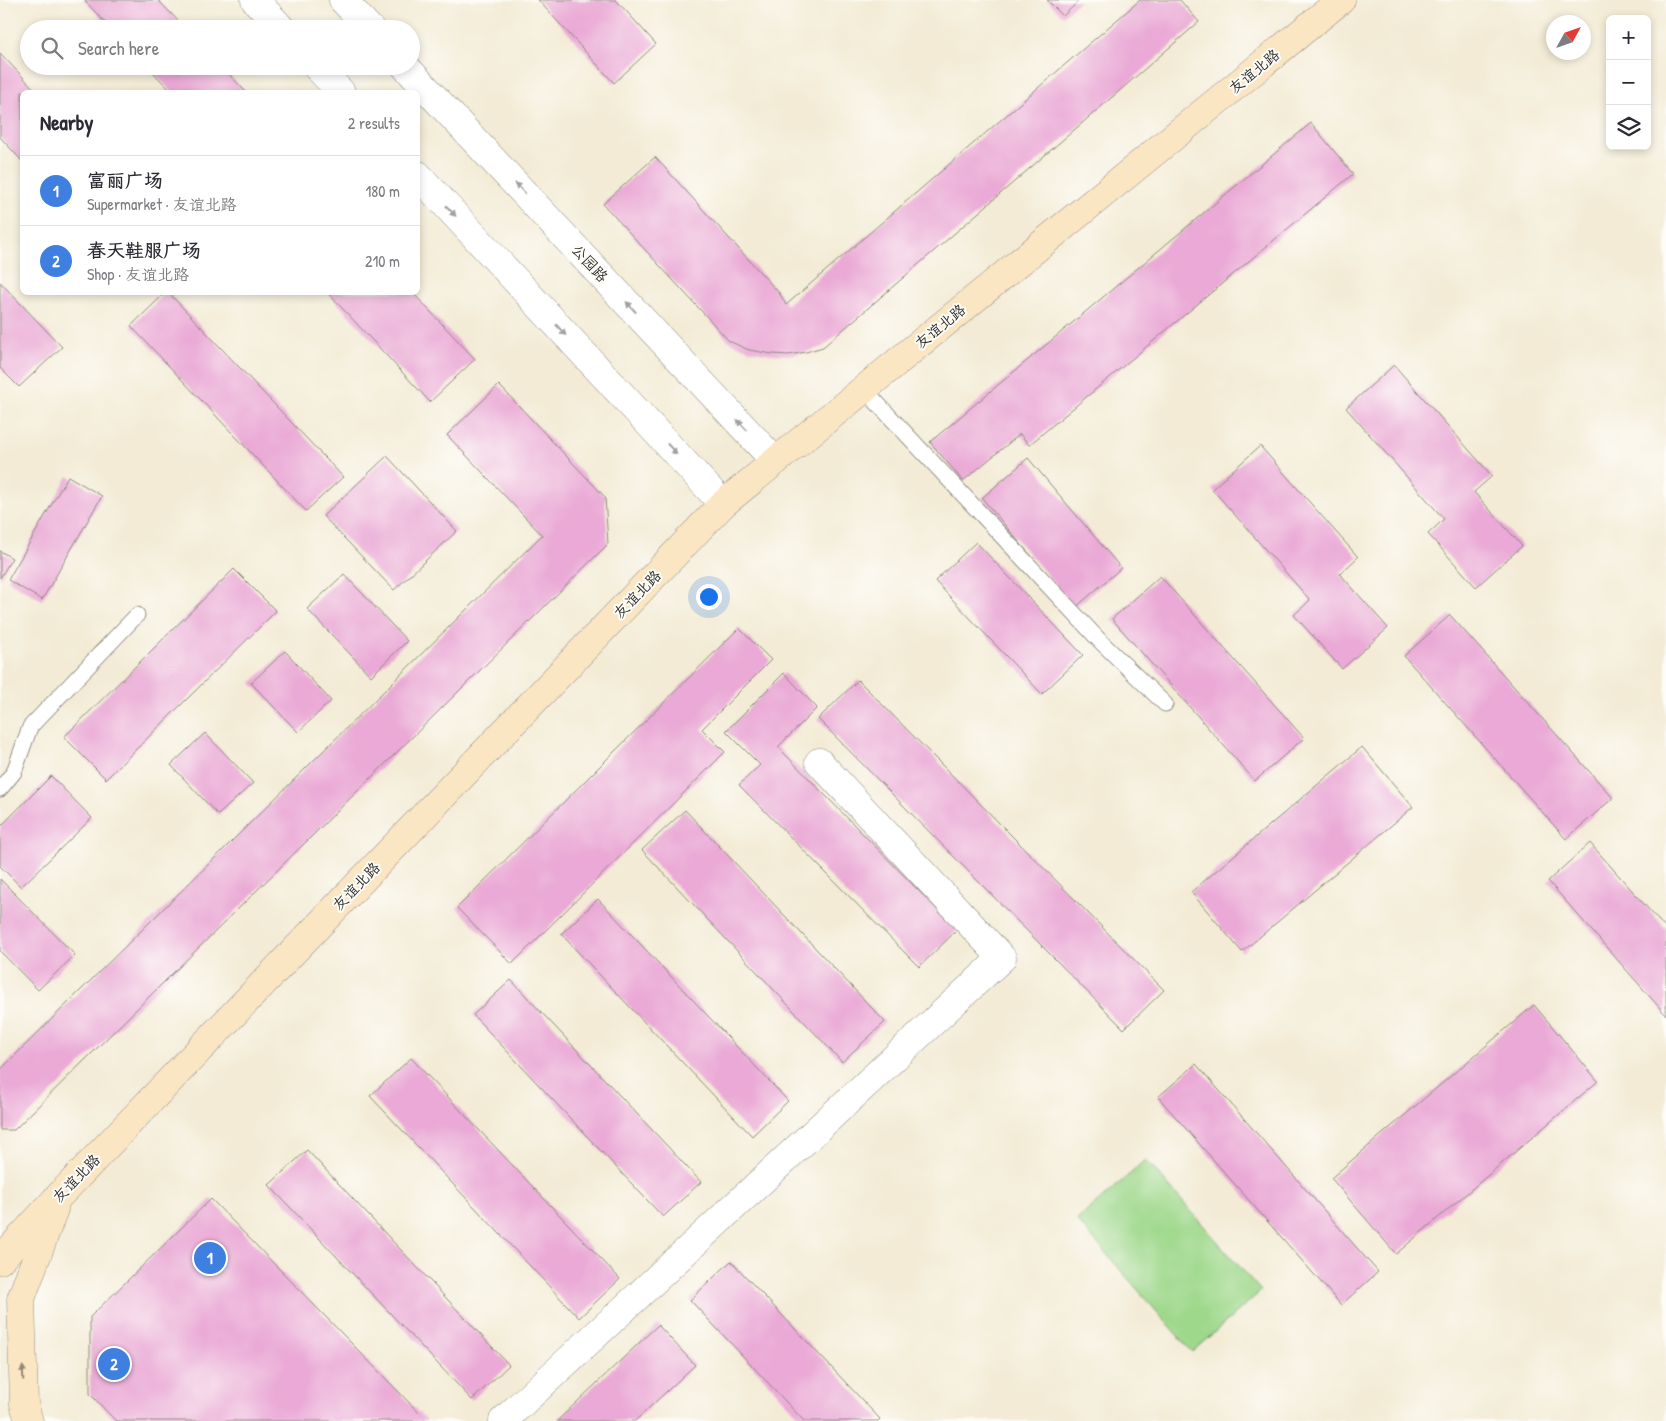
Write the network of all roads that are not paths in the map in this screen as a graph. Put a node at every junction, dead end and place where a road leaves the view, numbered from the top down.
1 (255, 0) edge
2 (343, 0) edge
3 (1341, 0) edge
4 (274, 20) edge
5 (362, 20) edge
6 (325, 75) edge
7 (413, 75) edge
8 (339, 90) edge
9 (420, 177) edge
10 (864, 388) junction
11 (776, 461) junction
12 (723, 504) junction
13 (137, 615) dead end
14 (1165, 704) dead end
15 (819, 762) dead end
16 (0, 789) edge
17 (58, 1197) junction
18 (0, 1260) edge
19 (29, 1421) edge
20 (503, 1421) edge

1 - 4 street
2 - 5 street
3 - 10 main road, 友谊北路
6 - 8 street
11 -> 7 street, 公园路
9 -> 12 street
10 - 11 main road, 友谊北路
10 - 14 lane
11 - 12 main road, 友谊北路
12 - 17 main road, 友谊北路
13 - 16 lane
15 - 20 street
17 - 18 main road, 友谊北路
19 -> 17 main road

